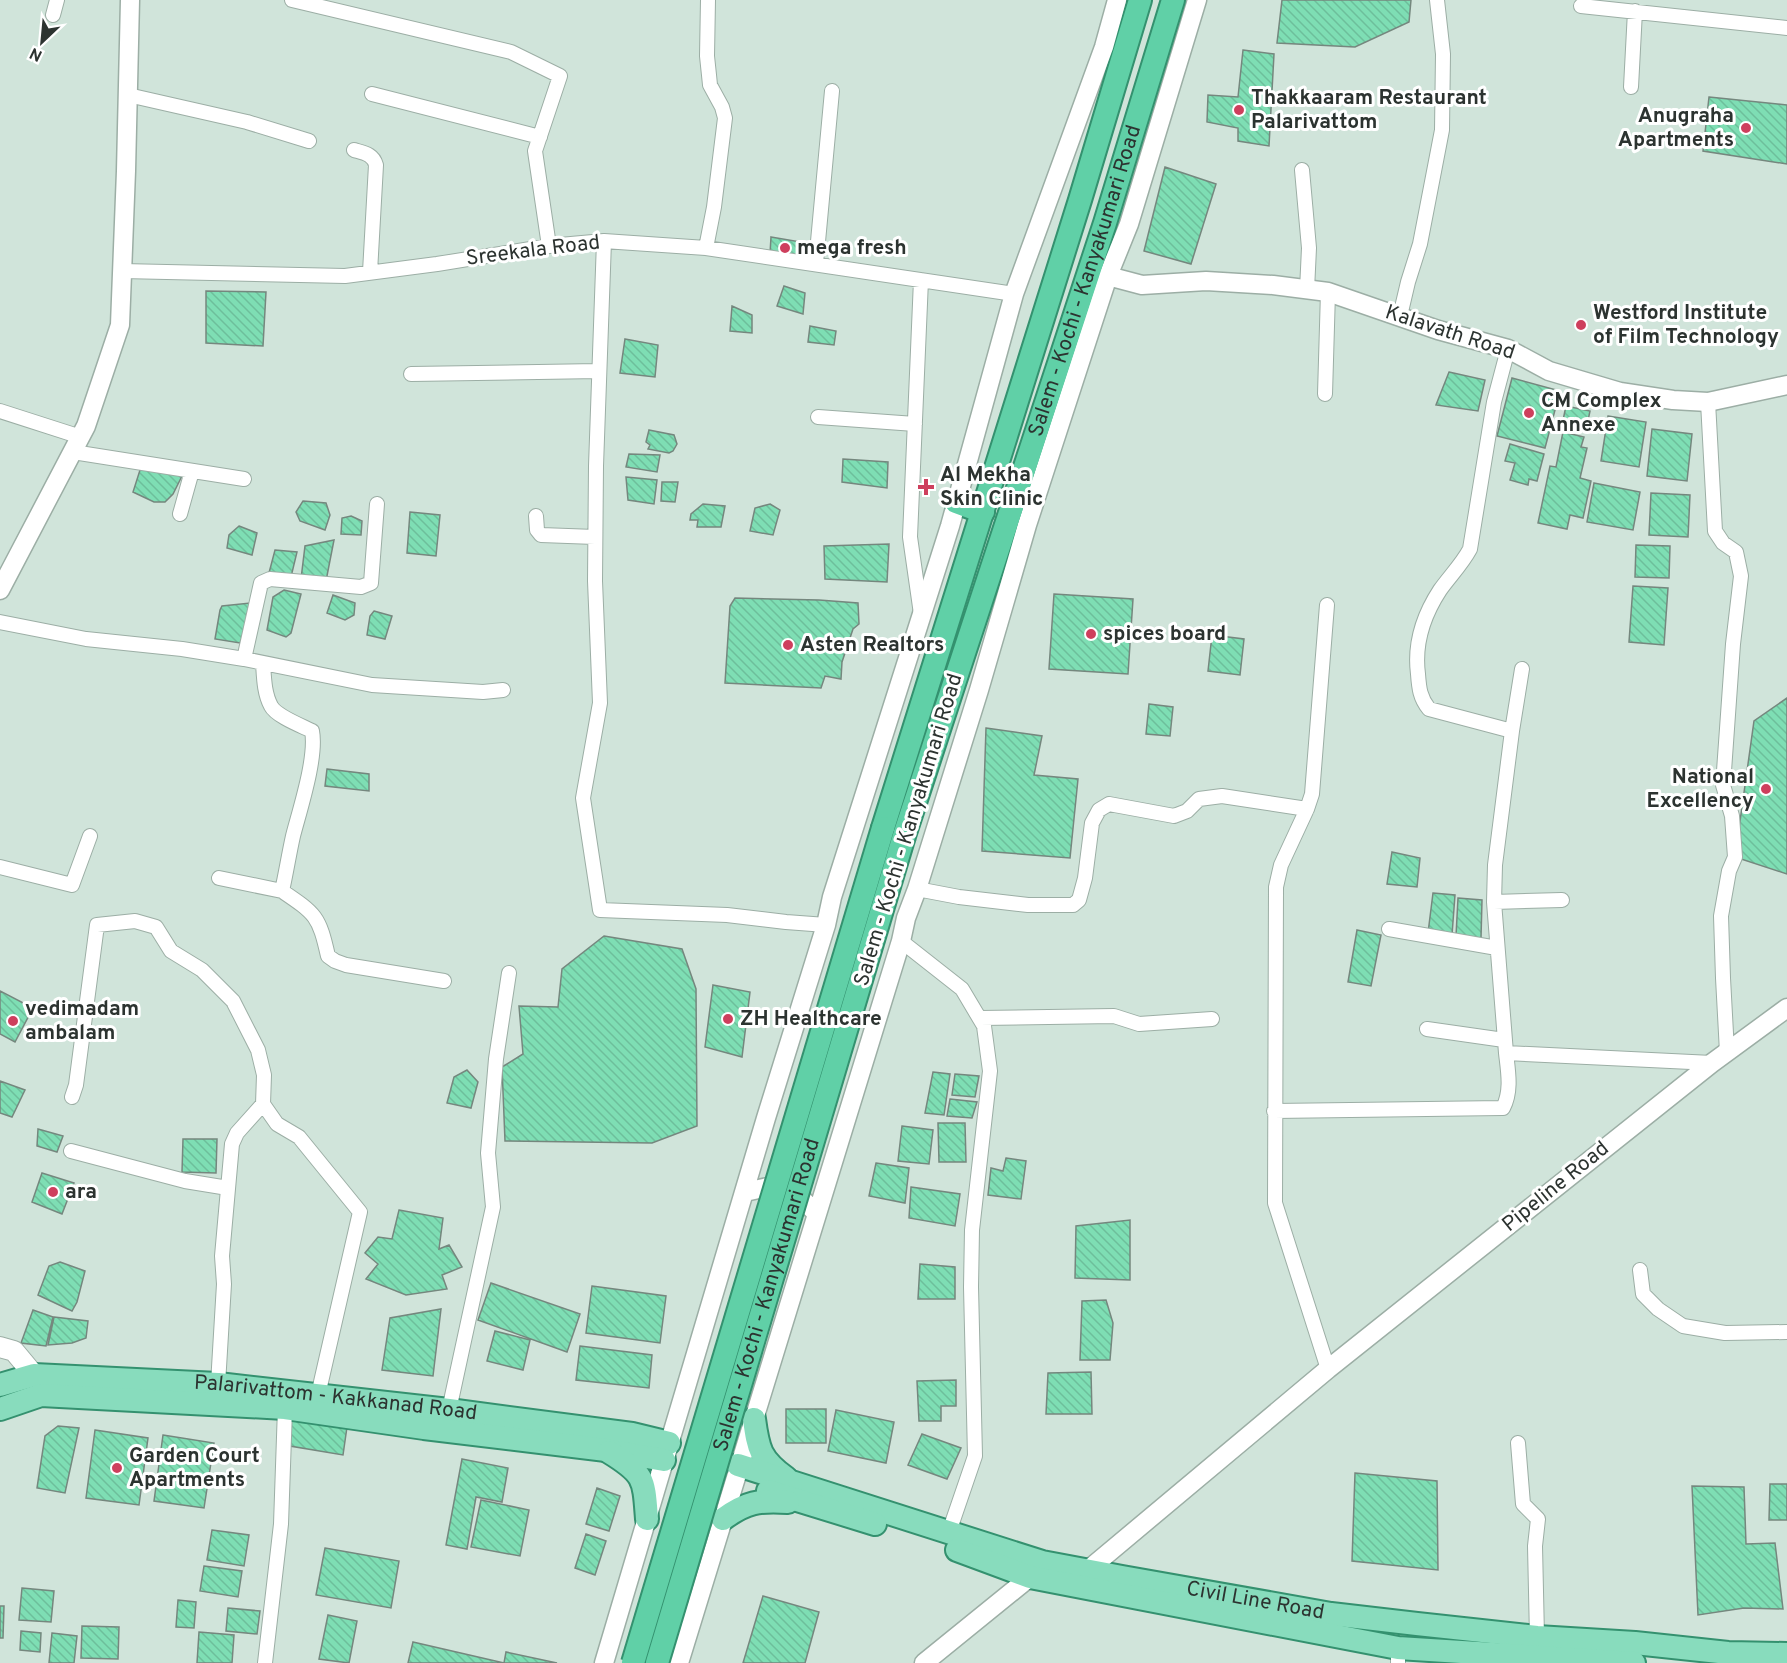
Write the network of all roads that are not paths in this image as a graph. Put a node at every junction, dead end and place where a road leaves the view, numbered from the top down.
1 (57, 0) edge
2 (130, 0) edge
3 (292, 0) edge
4 (708, 0) edge
5 (1117, 0) edge
6 (1140, 0) edge
7 (1173, 0) edge
8 (1197, 0) edge
9 (1437, 0) edge
10 (1581, 6) dead end
11 (1635, 11) junction
12 (53, 15) dead end
13 (1787, 28) edge
14 (1631, 87) dead end
15 (832, 92) dead end
16 (372, 94) dead end
17 (128, 95) junction
18 (540, 137) junction
19 (309, 141) dead end
20 (354, 150) dead end
21 (1302, 170) dead end
22 (604, 240) junction
23 (549, 246) junction
24 (706, 248) junction
25 (816, 263) junction
26 (122, 271) junction
27 (370, 272) junction
28 (1108, 276) junction
29 (921, 280) junction
30 (1307, 290) junction
31 (1328, 292) junction
32 (1014, 294) junction
33 (1400, 316) junction
34 (1508, 349) junction
35 (598, 371) junction
36 (411, 374) dead end
37 (1787, 385) edge
38 (1325, 394) dead end
39 (1708, 402) junction
40 (0, 411) edge
41 (818, 417) dead end
42 (915, 424) junction
43 (77, 444) junction
44 (192, 471) junction
45 (244, 479) dead end
46 (956, 502) junction
47 (376, 504) dead end
48 (982, 512) junction
49 (180, 514) dead end
50 (536, 516) dead end
51 (1017, 522) junction
52 (595, 537) junction
53 (0, 590) edge
54 (1327, 605) dead end
55 (921, 616) junction
56 (0, 621) edge
57 (244, 659) junction
58 (263, 663) junction
59 (1522, 669) dead end
60 (503, 690) dead end
61 (1512, 731) junction
62 (1307, 809) junction
63 (90, 836) dead end
64 (0, 867) edge
65 (219, 878) dead end
66 (916, 889) junction
67 (282, 891) junction
68 (1562, 900) dead end
69 (1494, 902) junction
70 (826, 925) junction
71 (1389, 929) dead end
72 (901, 941) junction
73 (1497, 948) junction
74 (509, 973) dead end
75 (444, 981) dead end
76 (1787, 1008) edge
77 (980, 1018) junction
78 (1212, 1019) dead end
79 (1427, 1029) dead end
80 (1505, 1046) junction
81 (1727, 1052) junction
82 (1712, 1063) junction
83 (72, 1097) dead end
84 (263, 1104) junction
85 (1274, 1112) junction
86 (766, 1118) junction
87 (838, 1142) junction
88 (71, 1151) dead end
89 (228, 1188) junction
90 (745, 1192) junction
91 (817, 1214) junction
92 (1640, 1270) dead end
93 (1787, 1332) edge
94 (0, 1347) edge
95 (1328, 1369) junction
96 (34, 1375) junction
97 (218, 1384) junction
98 (0, 1385) edge
99 (318, 1395) junction
100 (262, 1397) junction
101 (285, 1408) junction
102 (0, 1409) edge
103 (450, 1410) junction
104 (753, 1419) junction
105 (1518, 1443) dead end
106 (606, 1450) junction
107 (666, 1452) junction
108 (737, 1473) junction
109 (799, 1493) junction
110 (647, 1519) junction
111 (723, 1519) junction
112 (949, 1532) junction
113 (1088, 1570) junction
114 (1030, 1577) junction
115 (1537, 1637) junction
116 (1787, 1654) edge
117 (1398, 1655) edge
118 (265, 1663) edge
119 (604, 1663) edge
120 (633, 1663) edge
121 (657, 1663) edge
122 (679, 1663) edge
123 (924, 1663) edge
124 (1633, 1663) edge

1 - 12 street
2 - 17 street
3 - 18 street
4 - 24 street
5 - 32 street
6 - 48 highway, Salem - Kochi - Kanyakumari Road
7 - 51 highway, Salem - Kochi - Kanyakumari Road
8 - 28 street
9 - 33 street
10 - 11 street
11 - 13 street
11 - 14 street
15 - 25 street
16 - 18 street
17 - 19 street
17 - 26 street
18 - 23 street
20 - 27 street
21 - 30 street
22 - 23 street, Sreekala Road
22 - 24 street, Sreekala Road
22 - 35 street
23 - 27 street, Sreekala Road
24 - 25 street, Sreekala Road
25 - 29 street, Sreekala Road
26 - 27 street, Sreekala Road
26 - 43 street
28 - 30 street, Kalavath Road
28 - 51 street
29 - 32 street, Sreekala Road
29 - 42 street
30 - 31 street, Kalavath Road
31 - 33 street, Kalavath Road
31 - 38 street
32 - 46 street
33 - 34 street, Kalavath Road
34 - 39 street, Kalavath Road
34 - 61 street
35 - 36 street
35 - 52 street
37 - 39 street, Kalavath Road
39 - 81 street
40 - 43 street
41 - 42 street
42 - 55 street
43 - 44 street
43 - 53 street
44 - 45 street
44 - 49 street
46 - 48 highway
46 - 55 street
47 - 57 street
48 - 120 highway, Salem - Kochi - Kanyakumari Road, bridge
50 - 52 street
51 - 66 street, Salem - Kochi - Kanyakumari Road
51 - 121 highway, Salem - Kochi - Kanyakumari Road, bridge
52 - 70 street
54 - 62 street
55 - 70 street
56 - 57 street
57 - 58 street
58 - 60 street
58 - 67 street
59 - 61 street
61 - 69 street
62 - 66 street
62 - 85 street
63 - 64 street
65 - 67 street
66 - 72 street, Salem - Kochi - Kanyakumari Road
67 - 75 street
68 - 69 street
69 - 73 street
70 - 86 street
71 - 73 street
72 - 77 street
72 - 87 street, Salem - Kochi - Kanyakumari Road
73 - 80 street
74 - 103 street
76 - 81 street, Pipeline Road
77 - 78 street
77 - 112 street
79 - 80 street
80 - 82 street
80 - 85 street
81 - 82 street, Pipeline Road
82 - 95 street, Pipeline Road
83 - 84 street
84 - 89 street
84 - 99 street
85 - 95 street
86 - 87 street
86 - 90 street
87 - 91 street, Salem - Kochi - Kanyakumari Road
88 - 89 street
89 - 97 street
90 - 91 street
90 - 107 street
91 - 104 street, Salem - Kochi - Kanyakumari Road
92 - 93 street
94 - 96 main road
95 - 113 street, Pipeline Road
96 - 97 main road, Palarivattom - Kakkanad Road
96 - 98 main road, Palarivattom - Kakkanad Road
97 - 100 main road, Palarivattom - Kakkanad Road
99 - 100 main road, Palarivattom - Kakkanad Road
99 - 103 main road, Palarivattom - Kakkanad Road
100 - 101 main road, Palarivattom - Kakkanad Road
100 - 102 main road, Palarivattom - Kakkanad Road
101 - 106 main road, Palarivattom - Kakkanad Road
101 - 118 street
103 - 107 main road, Palarivattom - Kakkanad Road
104 - 108 street, Salem - Kochi - Kanyakumari Road
104 - 109 main road
105 - 115 street
106 - 107 main road
106 - 110 main road
107 - 110 street
108 - 109 main road, Civil Line Road
108 - 111 street, Salem - Kochi - Kanyakumari Road
109 - 111 main road
109 - 112 main road, Civil Line Road
109 - 114 main road, Civil Line Road
110 - 119 street
111 - 122 street, Salem - Kochi - Kanyakumari Road
112 - 113 main road, Civil Line Road
113 - 115 main road, Civil Line Road
114 - 117 main road, Civil Line Road
114 - 123 street
115 - 116 main road, Civil Line Road
117 - 124 main road, Civil Line Road

